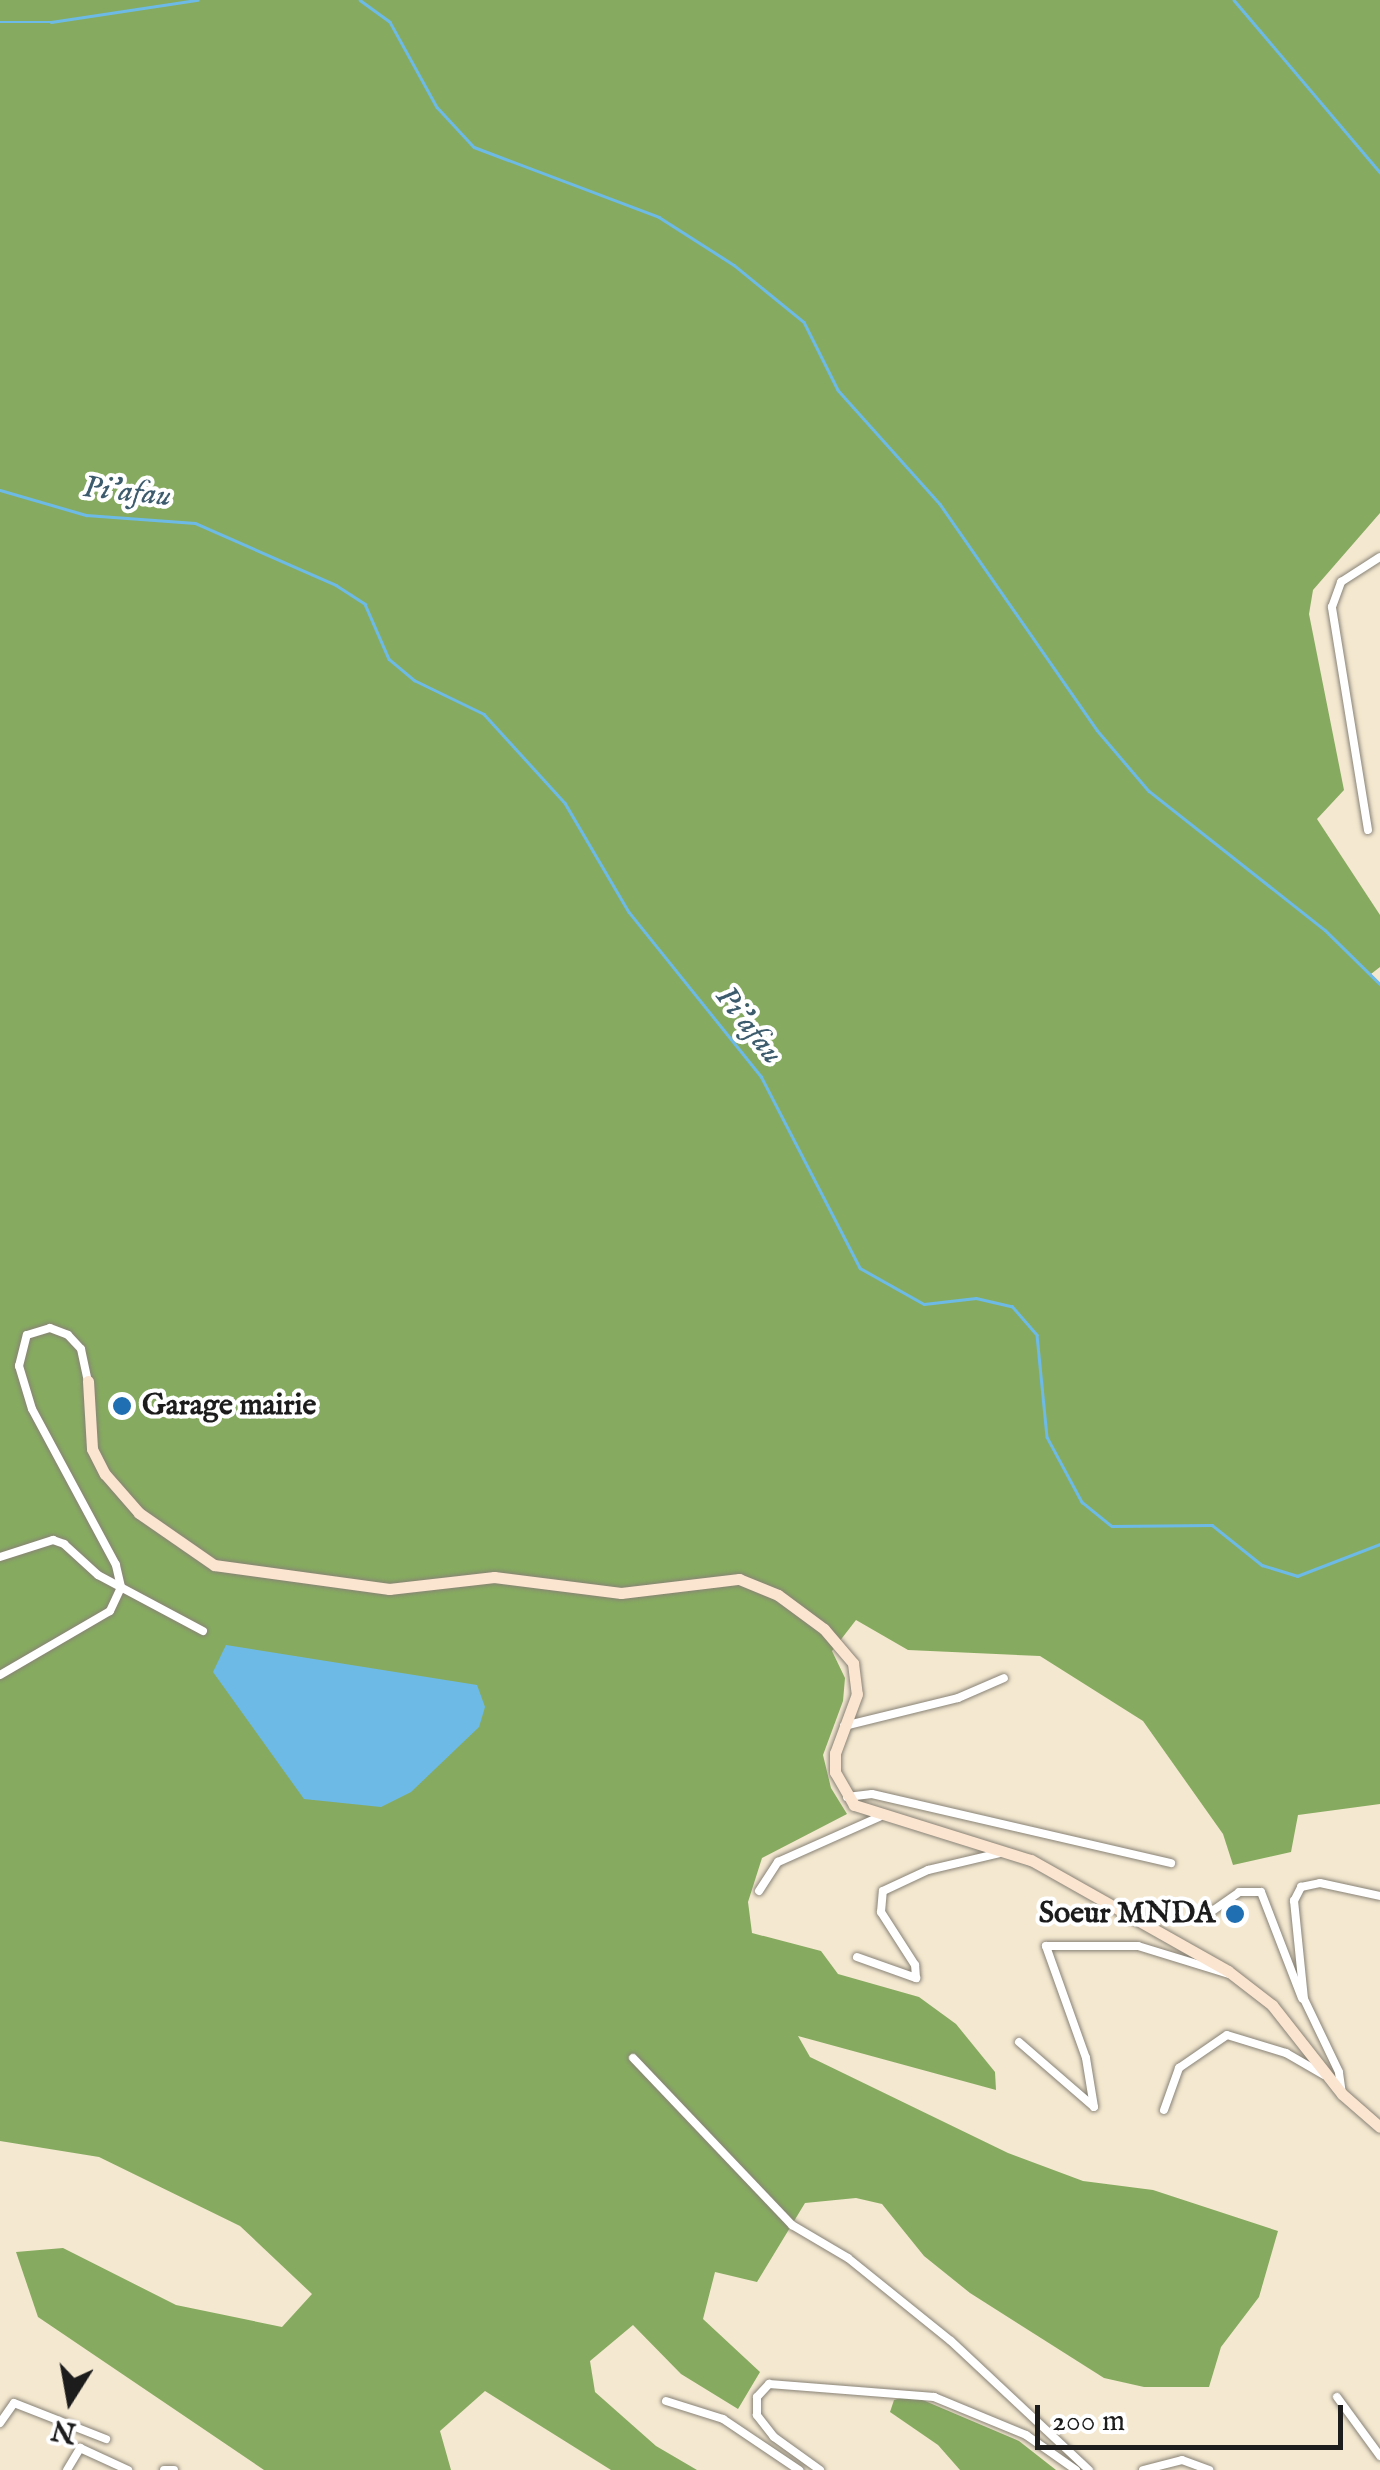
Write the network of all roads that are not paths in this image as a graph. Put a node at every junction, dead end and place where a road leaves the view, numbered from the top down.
1 (1380, 557) edge
2 (1368, 830) dead end
3 (88, 1381) joint
4 (0, 1557) edge
5 (121, 1583) junction
6 (203, 1632) dead end
7 (0, 1675) edge
8 (1004, 1678) dead end
9 (844, 1726) junction
10 (848, 1796) junction
11 (880, 1817) junction
12 (1006, 1850) junction
13 (1171, 1862) dead end
14 (759, 1891) dead end
15 (1380, 1896) edge
16 (1208, 1914) dead end
17 (857, 1958) dead end
18 (1233, 1974) junction
19 (1305, 2002) junction
20 (1019, 2042) dead end
21 (633, 2058) dead end
22 (1328, 2077) junction
23 (1342, 2094) junction
24 (1164, 2110) dead end
25 (1380, 2127) edge
26 (1337, 2397) dead end
27 (666, 2401) dead end
28 (0, 2423) edge
29 (106, 2438) dead end
30 (1380, 2456) edge
31 (67, 2470) edge
32 (128, 2470) edge
33 (164, 2470) edge
34 (174, 2470) edge
35 (799, 2470) edge
36 (820, 2470) edge
37 (1076, 2470) edge
38 (1089, 2470) edge
39 (1143, 2470) edge
40 (1209, 2470) edge

1 - 2 street
3 - 5 street
3 - 9 street
4 - 5 street
5 - 6 street
5 - 7 street
8 - 9 street
9 - 10 street
10 - 11 street
10 - 13 street
11 - 12 street
11 - 14 street
12 - 17 street
12 - 18 street
15 - 19 street
16 - 19 street
18 - 20 street
18 - 22 street
19 - 23 street
21 - 38 street
22 - 23 street
22 - 24 street
23 - 25 street
26 - 30 street
27 - 35 street
28 - 29 street
31 - 32 street
33 - 34 street
36 - 37 street
39 - 40 street

